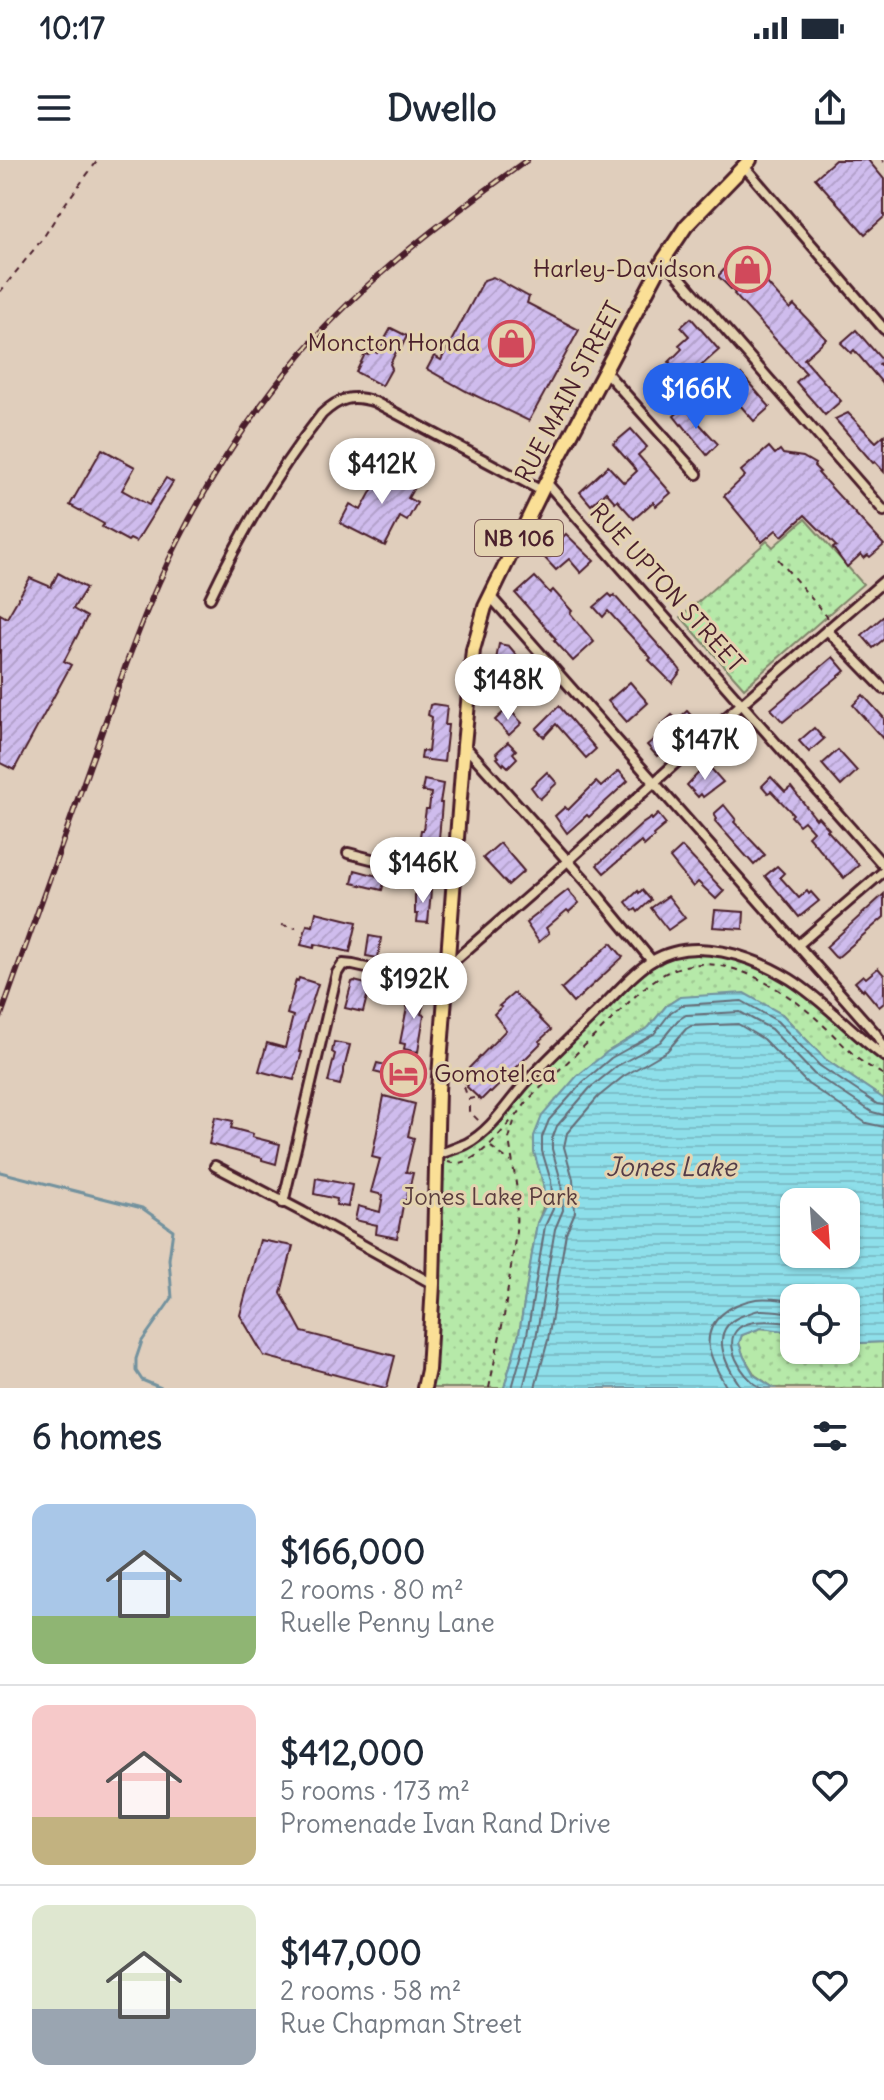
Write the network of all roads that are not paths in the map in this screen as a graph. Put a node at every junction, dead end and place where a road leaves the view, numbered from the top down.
1 (747, 163) edge
2 (664, 259) junction
3 (884, 329) edge
4 (604, 370) junction
5 (697, 474) dead end
6 (544, 486) junction
7 (884, 511) edge
8 (884, 581) edge
9 (490, 596) junction
10 (210, 598) dead end
11 (830, 628) junction
12 (884, 689) edge
13 (742, 703) junction
14 (464, 745) junction
15 (654, 782) junction
16 (348, 853) dead end
17 (567, 861) junction
18 (884, 869) edge
19 (454, 880) junction
20 (798, 945) junction
21 (652, 961) junction
22 (447, 966) junction
23 (445, 986) junction
24 (884, 1047) edge
25 (884, 1056) edge
26 (438, 1155) junction
27 (215, 1166) dead end
28 (283, 1203) junction
29 (433, 1284) junction
30 (424, 1388) edge

1 - 2 main road, RUE MAIN STREET / NB 106
1 - 3 street
2 - 4 main road, RUE MAIN STREET / NB 106
2 - 7 street
4 - 5 street
4 - 6 main road, RUE MAIN STREET / NB 106
6 - 9 main road, RUE MAIN STREET / NB 106
6 - 10 street
6 - 13 street, RUE UPTON STREET
8 - 11 street
9 - 14 main road, RUE MAIN STREET / NB 106
9 - 15 street
11 - 12 street
11 - 13 street
13 - 15 street
13 - 18 street, RUE UPTON STREET
14 - 17 street
14 - 19 main road, RUE MAIN STREET / NB 106
15 - 17 street
15 - 20 street
16 - 19 street
17 - 21 street
17 - 22 street
18 - 20 street
19 - 22 main road, RUE MAIN STREET / NB 106
20 - 24 street
21 - 25 street
21 - 26 street
22 - 23 main road, RUE MAIN STREET / NB 106
23 - 26 main road, RUE MAIN STREET / NB 106
23 - 28 street
26 - 29 main road, RUE MAIN STREET / NB 106
27 - 28 street
28 - 29 street
29 - 30 main road, RUE MAIN STREET / NB 106

